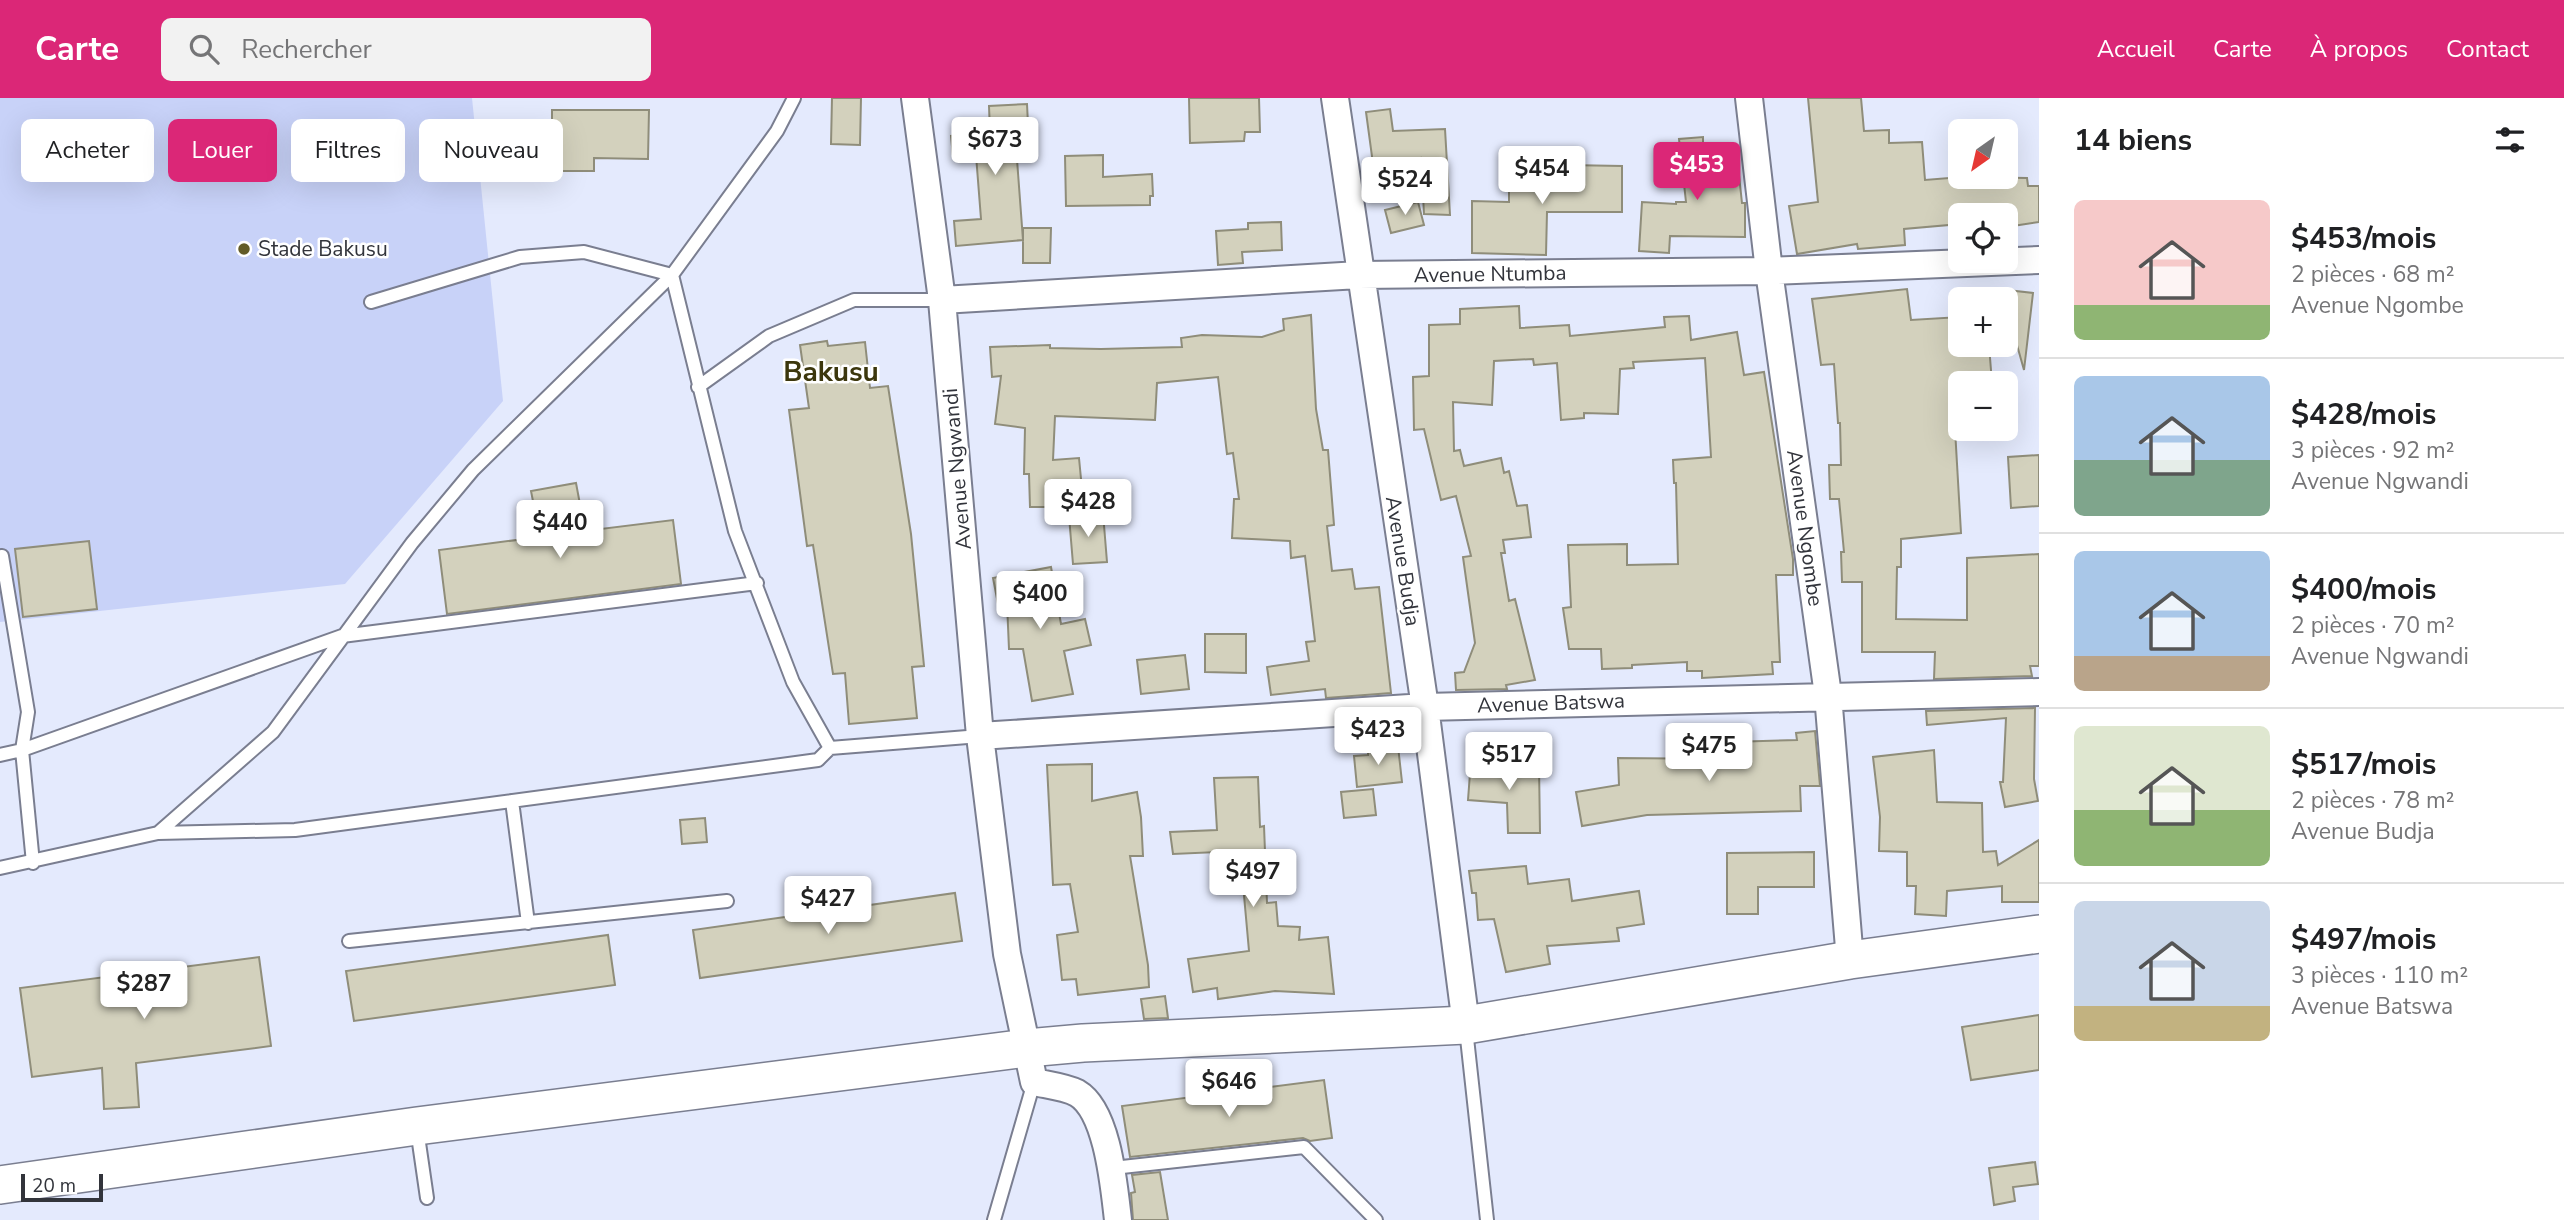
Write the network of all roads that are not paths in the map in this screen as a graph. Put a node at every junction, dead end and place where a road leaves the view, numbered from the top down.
1 (794, 98) edge
2 (915, 98) edge
3 (1335, 98) edge
4 (1749, 98) edge
5 (2039, 260) edge
6 (1769, 271) junction
7 (672, 275) junction
8 (1360, 275) junction
9 (942, 300) junction
10 (372, 302) dead end
11 (698, 387) junction
12 (2, 556) dead end
13 (757, 583) junction
14 (342, 636) junction
15 (2039, 692) edge
16 (1828, 695) junction
17 (1425, 707) junction
18 (980, 736) junction
19 (830, 748) junction
20 (22, 750) junction
21 (0, 755) edge
22 (512, 801) junction
23 (158, 833) junction
24 (33, 863) junction
25 (0, 868) edge
26 (727, 901) dead end
27 (527, 923) junction
28 (2039, 934) edge
29 (349, 941) dead end
30 (1850, 960) junction
31 (1465, 1025) junction
32 (1030, 1065) junction
33 (417, 1126) junction
34 (1112, 1168) junction
35 (0, 1185) edge
36 (428, 1198) dead end
37 (994, 1220) edge
38 (1118, 1220) edge
39 (1376, 1220) edge
40 (1487, 1220) edge

1 - 7 lane
2 - 9 street, Avenue Ngwandi
3 - 8 street, Avenue Budja
4 - 6 street, Avenue Ngombe
5 - 6 street, Avenue Ntumba
6 - 8 street, Avenue Ntumba
6 - 16 street, Avenue Ngombe
7 - 10 lane
7 - 11 lane
7 - 14 lane
8 - 9 street, Avenue Ntumba
8 - 17 street, Avenue Budja
9 - 11 lane
9 - 18 street, Avenue Ngwandi
11 - 13 lane
12 - 20 lane
13 - 14 lane
13 - 19 lane
14 - 20 lane
14 - 23 lane
15 - 16 street, Avenue Batswa
16 - 17 street, Avenue Batswa
16 - 30 street, Avenue Ngombe
17 - 18 street, Avenue Batswa
17 - 31 street, Avenue Budja
18 - 19 lane
18 - 32 street, Avenue Ngwandi
19 - 22 lane
20 - 21 lane
20 - 24 lane
22 - 23 lane
22 - 27 lane
23 - 24 lane
24 - 25 lane
26 - 27 lane
27 - 29 lane
28 - 30 street
30 - 31 street
31 - 32 street
31 - 40 lane
32 - 33 street
32 - 34 street
32 - 37 lane
33 - 35 street
33 - 36 lane
34 - 38 street
34 - 39 lane

